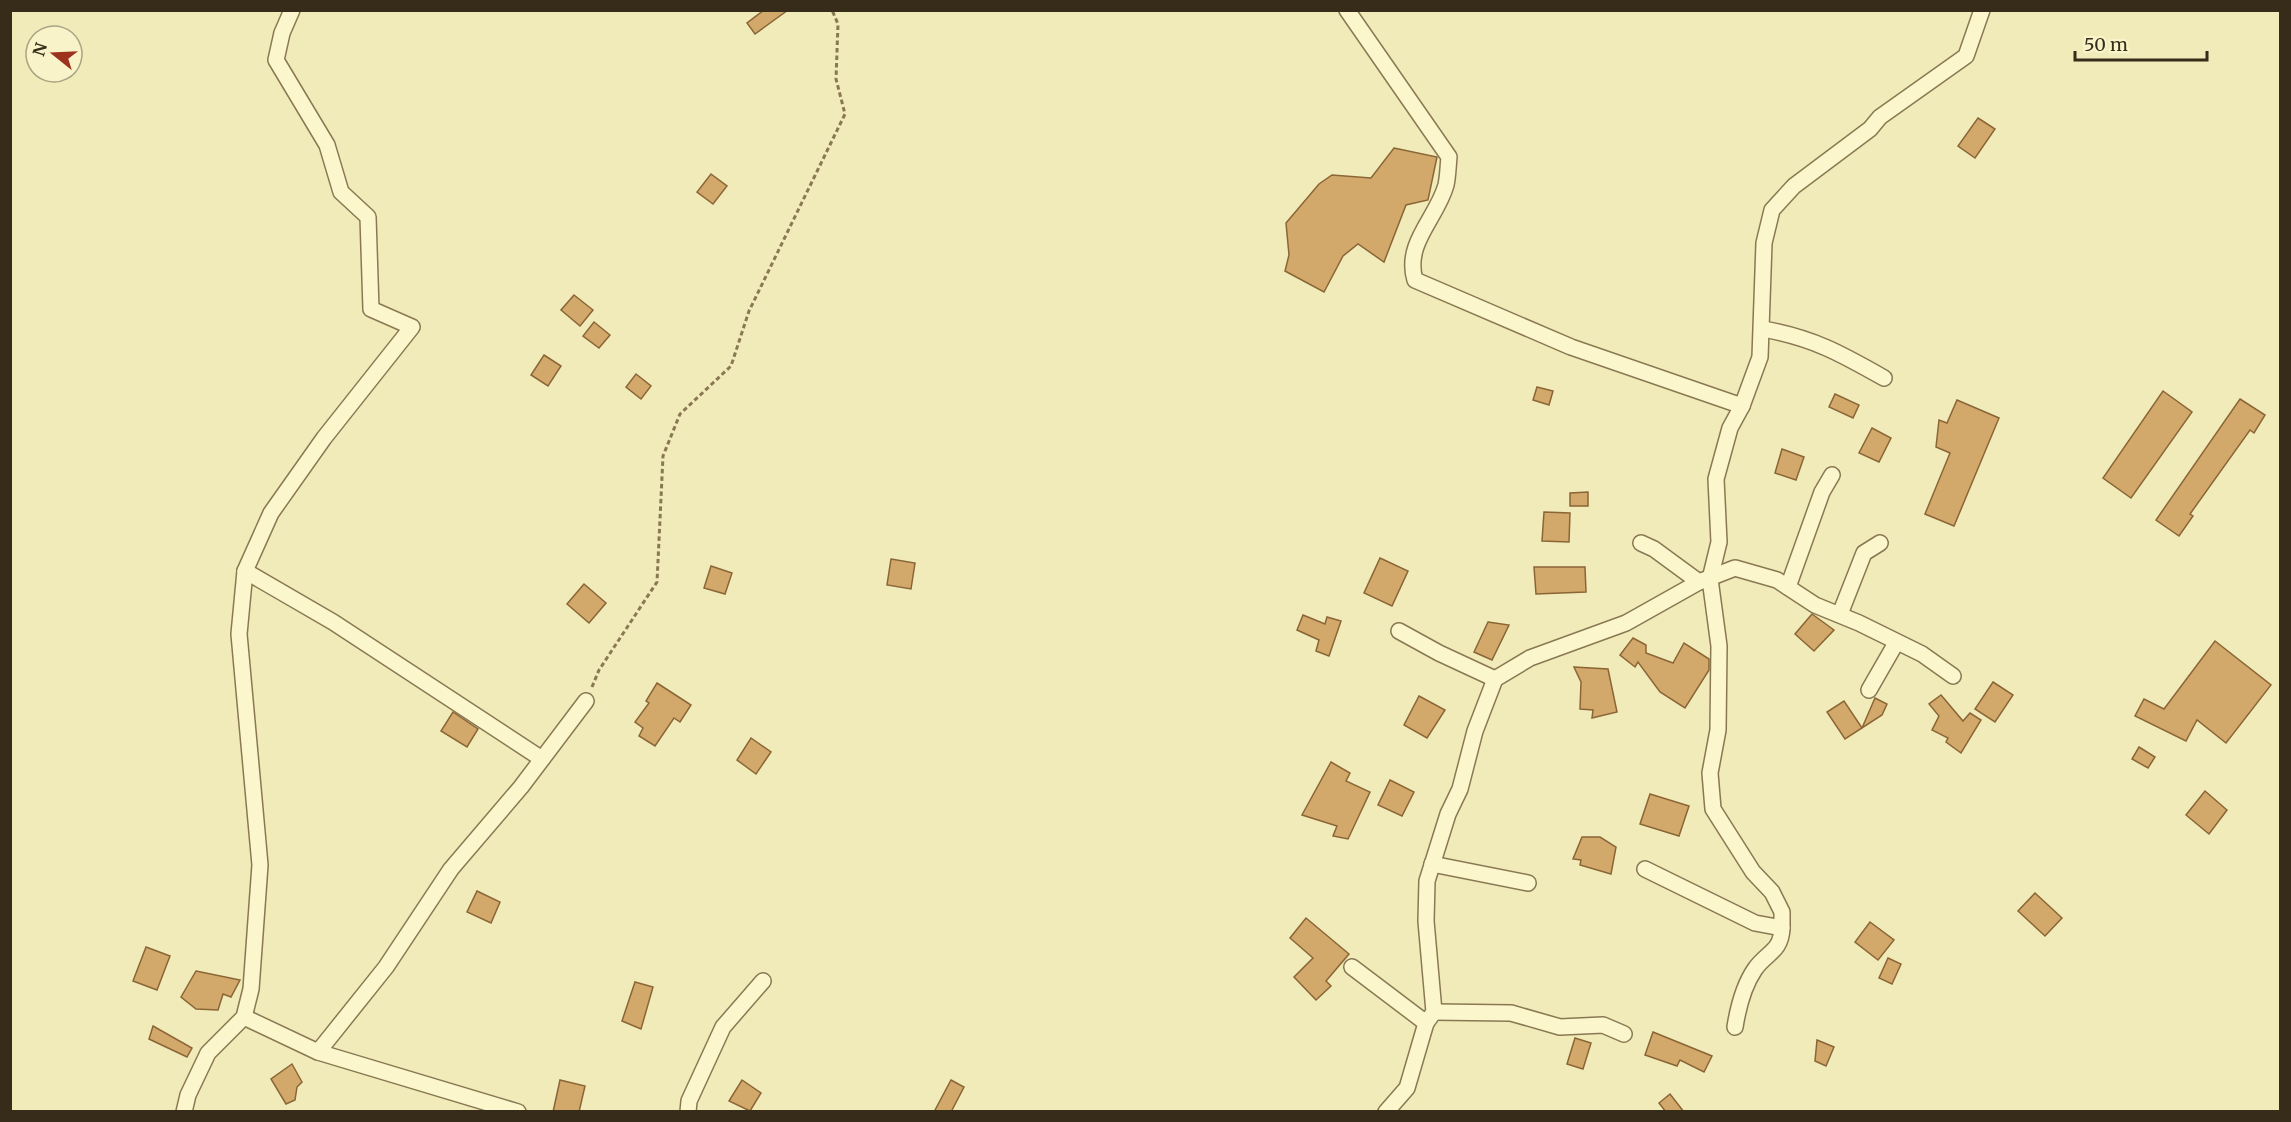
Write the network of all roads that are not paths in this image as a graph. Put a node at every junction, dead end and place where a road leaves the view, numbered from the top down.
1 (292, 10) edge
2 (1347, 10) edge
3 (1982, 10) edge
4 (1763, 329) junction
5 (1884, 378) dead end
6 (1742, 406) junction
7 (1832, 475) dead end
8 (1641, 543) dead end
9 (1880, 543) dead end
10 (245, 571) junction
11 (1704, 580) junction
12 (1788, 586) junction
13 (1840, 614) junction
14 (1399, 631) dead end
15 (1896, 643) junction
16 (1953, 676) dead end
17 (1495, 679) junction
18 (1869, 690) dead end
19 (586, 700) road end
20 (542, 759) junction
21 (1432, 864) junction
22 (1645, 870) dead end
23 (1528, 883) dead end
24 (1782, 928) junction
25 (1352, 967) dead end
26 (763, 981) dead end
27 (244, 1017) junction
28 (1430, 1017) junction
29 (1735, 1027) dead end
30 (1624, 1034) dead end
31 (318, 1052) junction
32 (184, 1112) edge
33 (518, 1112) edge
34 (688, 1112) edge
35 (1386, 1112) edge

1 - 10 street
2 - 6 street
3 - 4 street
4 - 5 street
4 - 6 street
6 - 11 street
7 - 12 street
8 - 11 street
9 - 13 street
10 - 20 street
10 - 27 street
11 - 12 street
11 - 17 street
11 - 24 street
12 - 13 street
13 - 15 street
14 - 17 street
15 - 16 street
15 - 18 street
17 - 21 street
19 - 20 street
20 - 31 street
21 - 23 street
21 - 28 street
22 - 24 street
24 - 29 street
25 - 28 street
26 - 34 street
27 - 31 street
27 - 32 street
28 - 30 street
28 - 35 street
31 - 33 street

